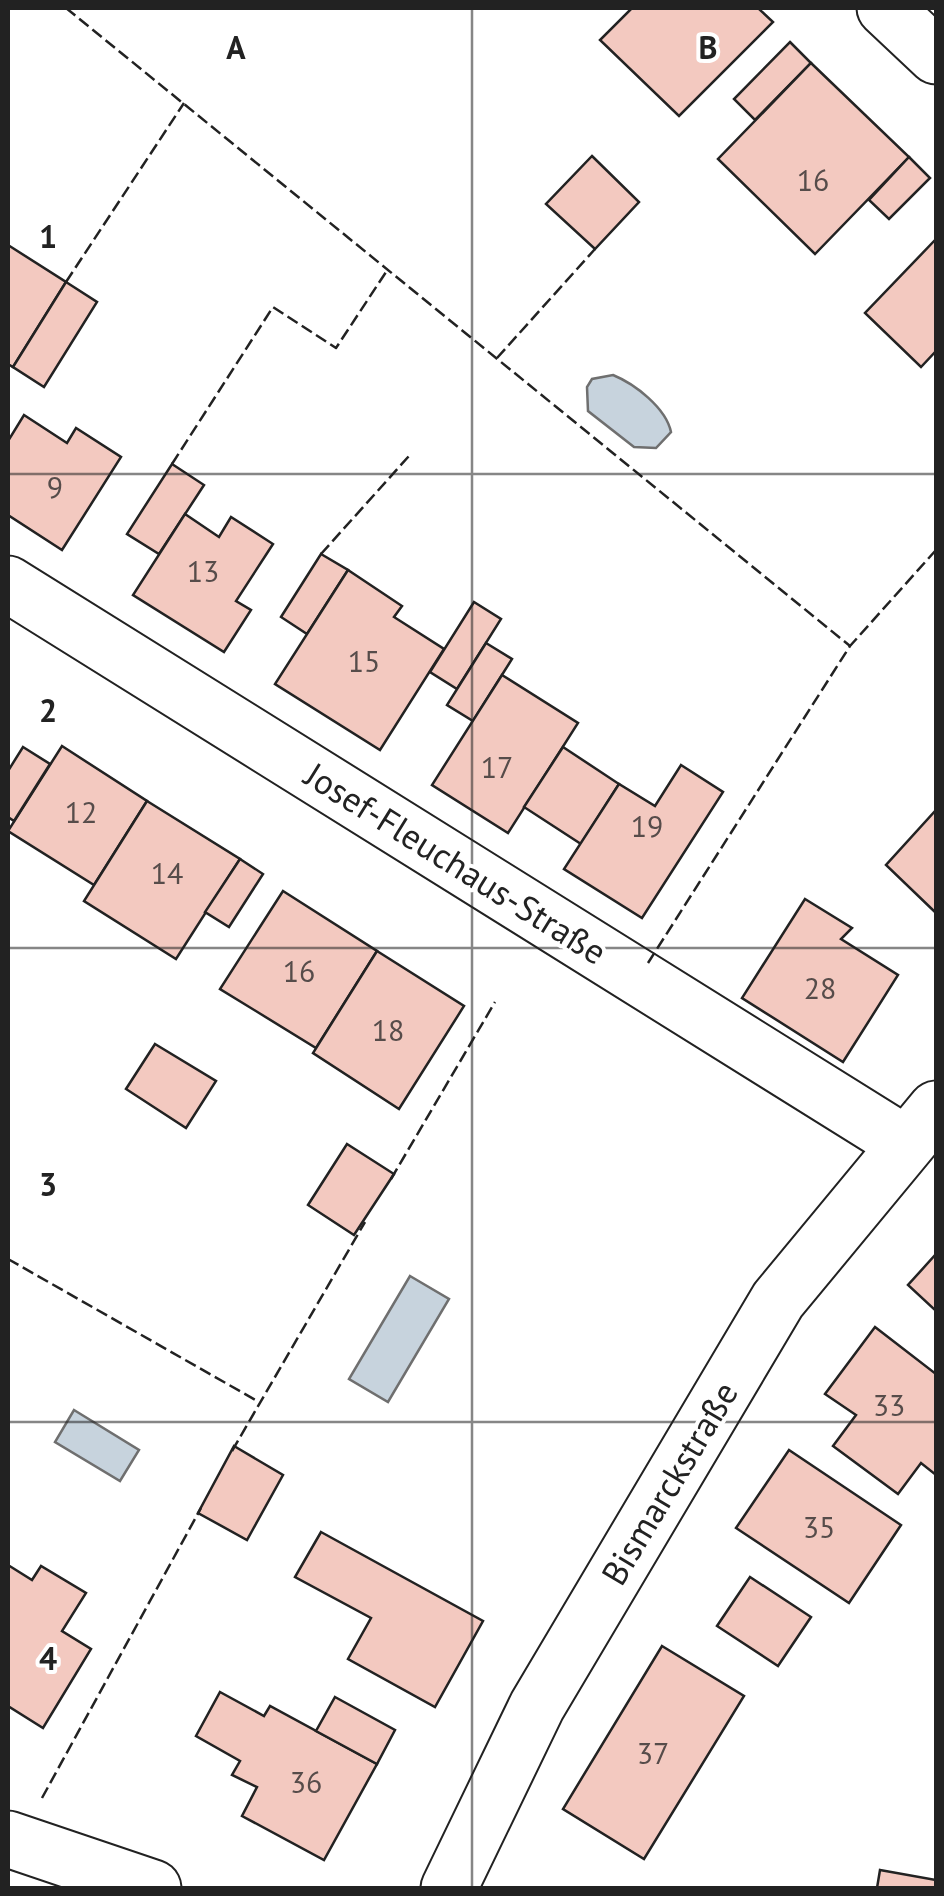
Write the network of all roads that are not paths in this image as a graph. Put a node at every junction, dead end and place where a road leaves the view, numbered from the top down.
1 (885, 8) edge
2 (936, 56) edge
3 (8, 584) edge
4 (920, 1126) edge
5 (8, 1839) edge
6 (153, 1888) edge
7 (449, 1888) edge

1 - 2 street
3 - 4 street, Josef-Fleuchaus-Straße
4 - 7 street, Bismarckstraße
5 - 6 street

